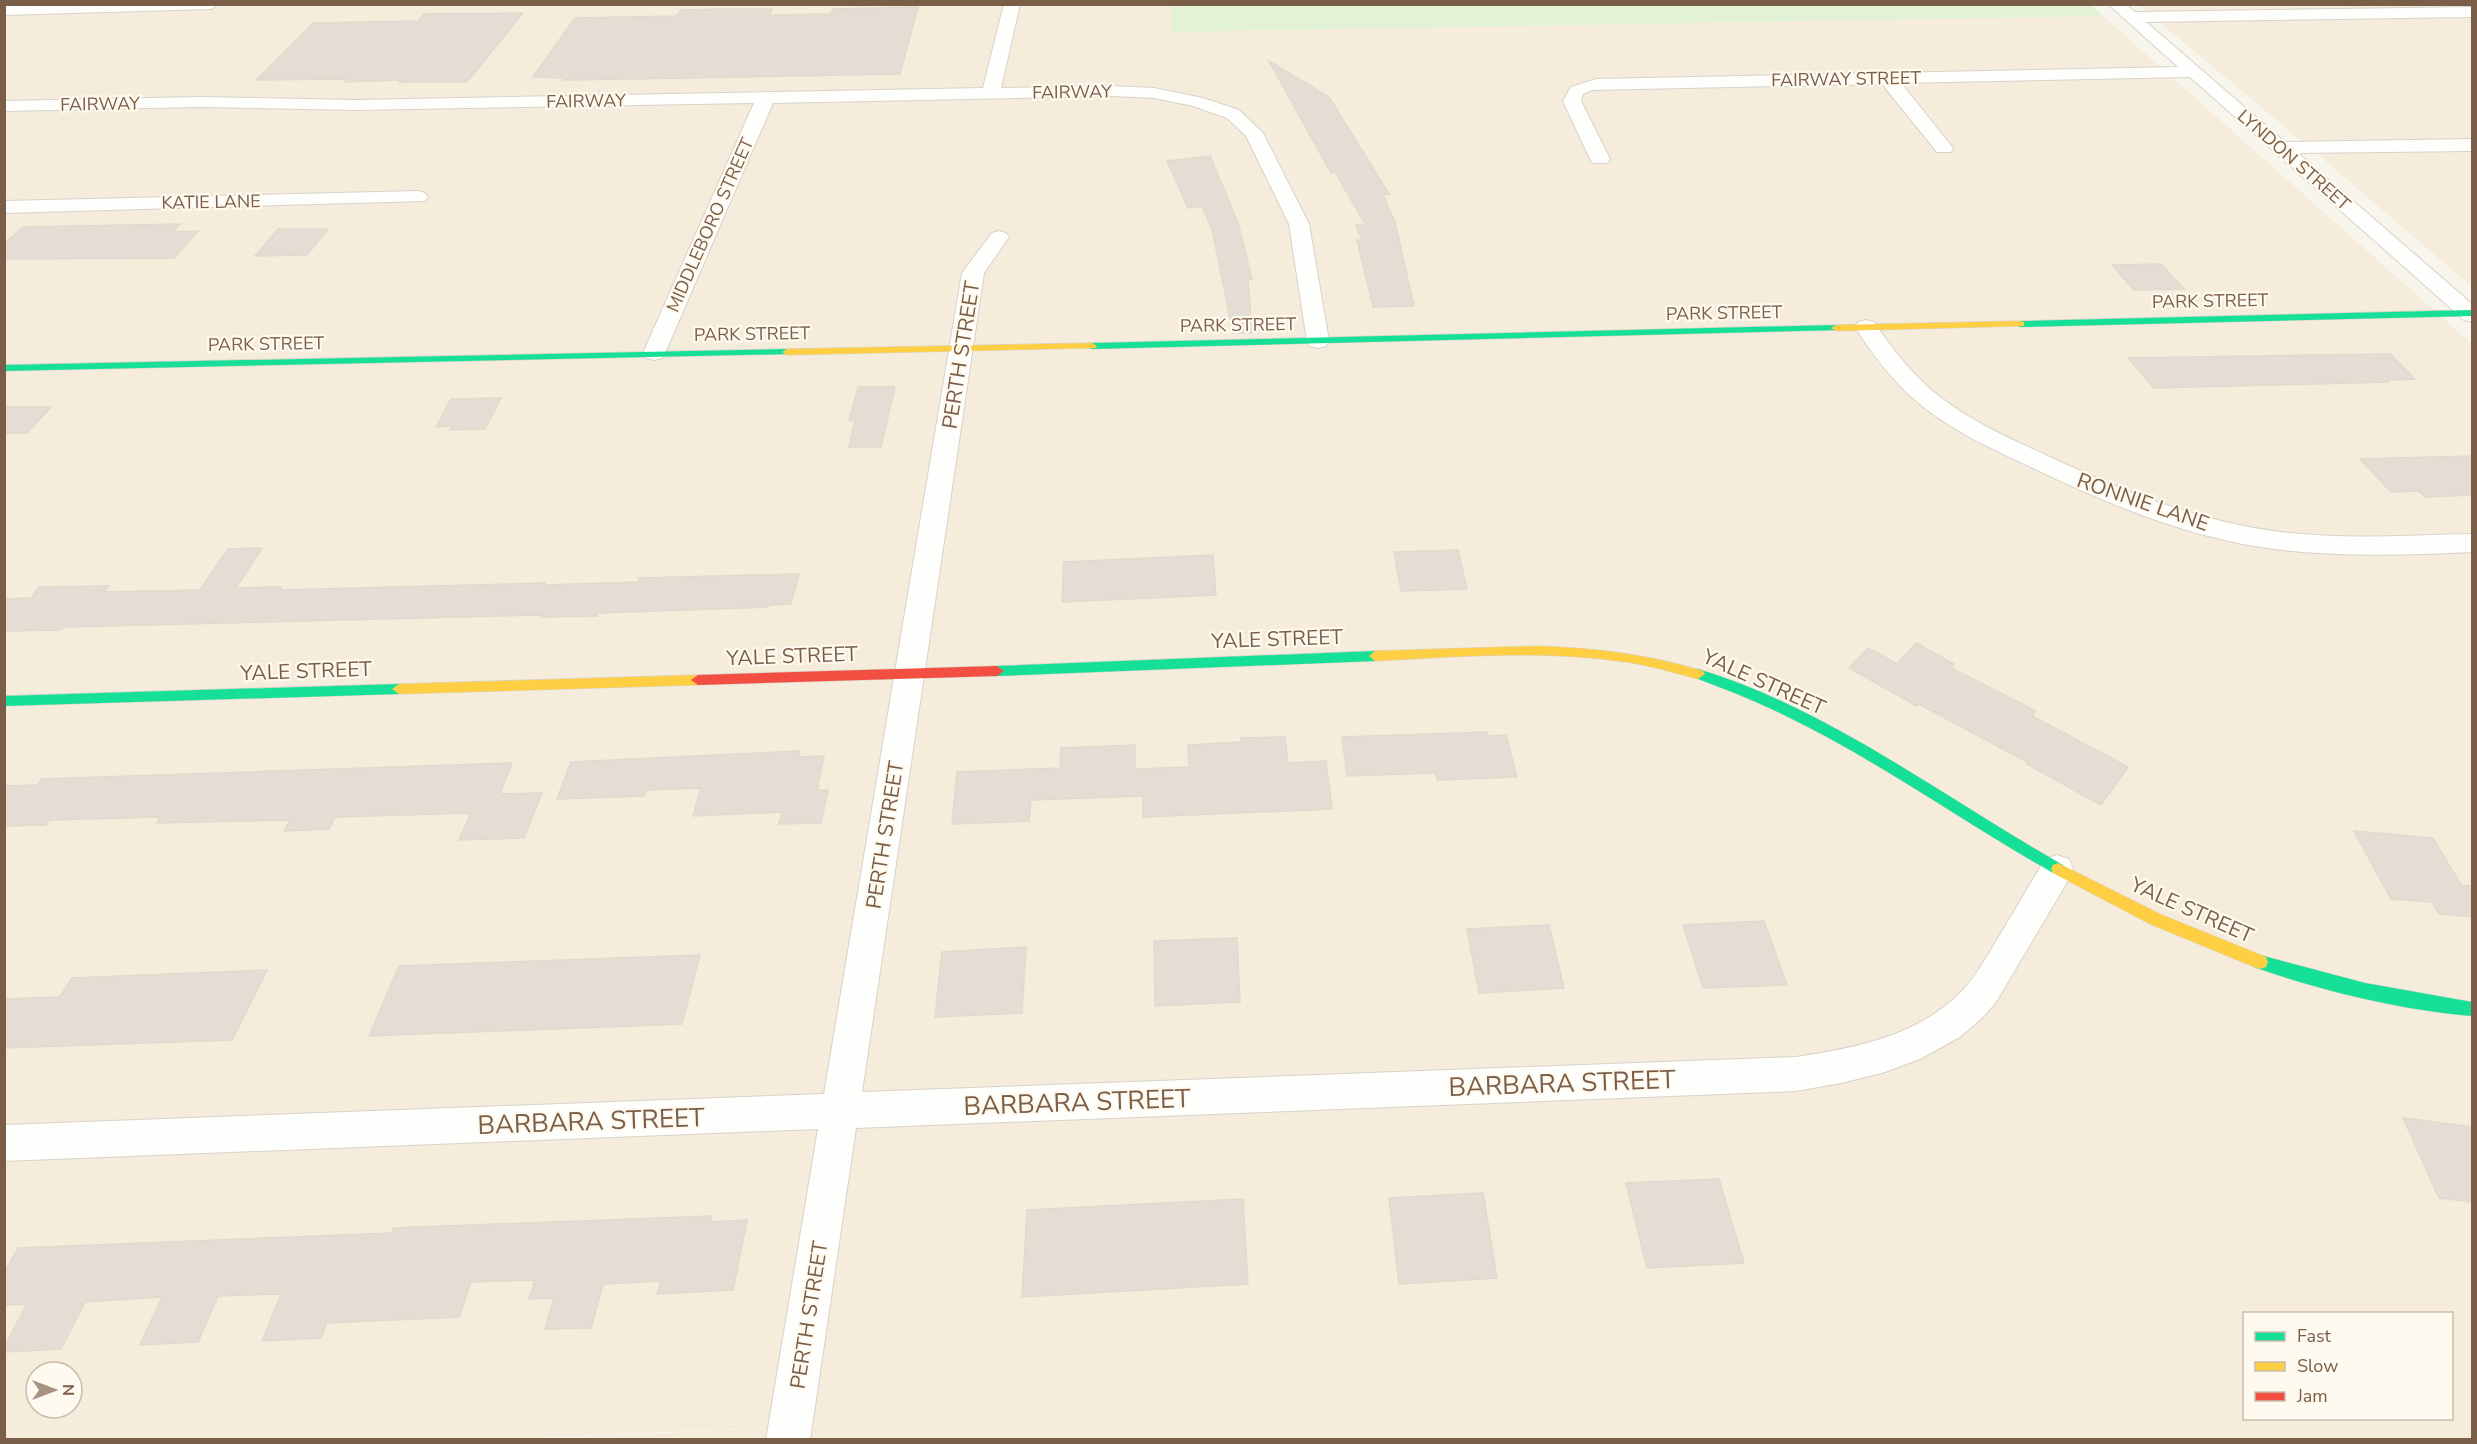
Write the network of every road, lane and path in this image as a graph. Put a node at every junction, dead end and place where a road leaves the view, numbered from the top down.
1 (211, 4) edge
2 (1012, 4) edge
3 (33, 7) edge
4 (4, 10) edge
5 (2123, 11) edge
6 (2472, 12) edge
7 (2194, 72) junction
8 (1887, 78) junction
9 (991, 93) junction
10 (766, 97) junction
11 (4, 106) edge
12 (2472, 145) edge
13 (1944, 148) dead end
14 (2280, 148) junction
15 (1600, 159) dead end
16 (418, 197) dead end
17 (4, 207) edge
18 (999, 237) dead end
19 (2472, 314) edge
20 (1866, 327) junction
21 (1318, 341) junction
22 (962, 348) junction
23 (654, 354) junction
24 (4, 368) edge
25 (2472, 543) edge
26 (910, 674) junction
27 (4, 701) edge
28 (2057, 869) junction
29 (2472, 1009) edge
30 (842, 1111) junction
31 (4, 1143) edge
32 (788, 1440) edge

1 - 3 street
2 - 9 street
3 - 4 street
5 - 6 street
5 - 7 street, LYNDON STREET
7 - 8 street, FAIRWAY STREET
7 - 14 street, LYNDON STREET
8 - 13 street
8 - 15 street, FAIRWAY STREET
9 - 10 street, FAIRWAY
9 - 21 street, FAIRWAY
10 - 11 street, FAIRWAY
10 - 23 street, MIDDLEBORO STREET
12 - 14 street
14 - 19 street, LYNDON STREET
16 - 17 street, KATIE LANE
18 - 22 street, PERTH STREET
19 - 20 street, PARK STREET
20 - 21 street, PARK STREET
20 - 25 street, RONNIE LANE
21 - 22 street, PARK STREET
22 - 23 street, PARK STREET
22 - 26 street, PERTH STREET
23 - 24 street, PARK STREET
26 - 27 street, YALE STREET
26 - 28 street, YALE STREET
26 - 30 street, PERTH STREET
28 - 29 street, YALE STREET
28 - 30 street, BARBARA STREET
30 - 31 street, BARBARA STREET
30 - 32 street, PERTH STREET

